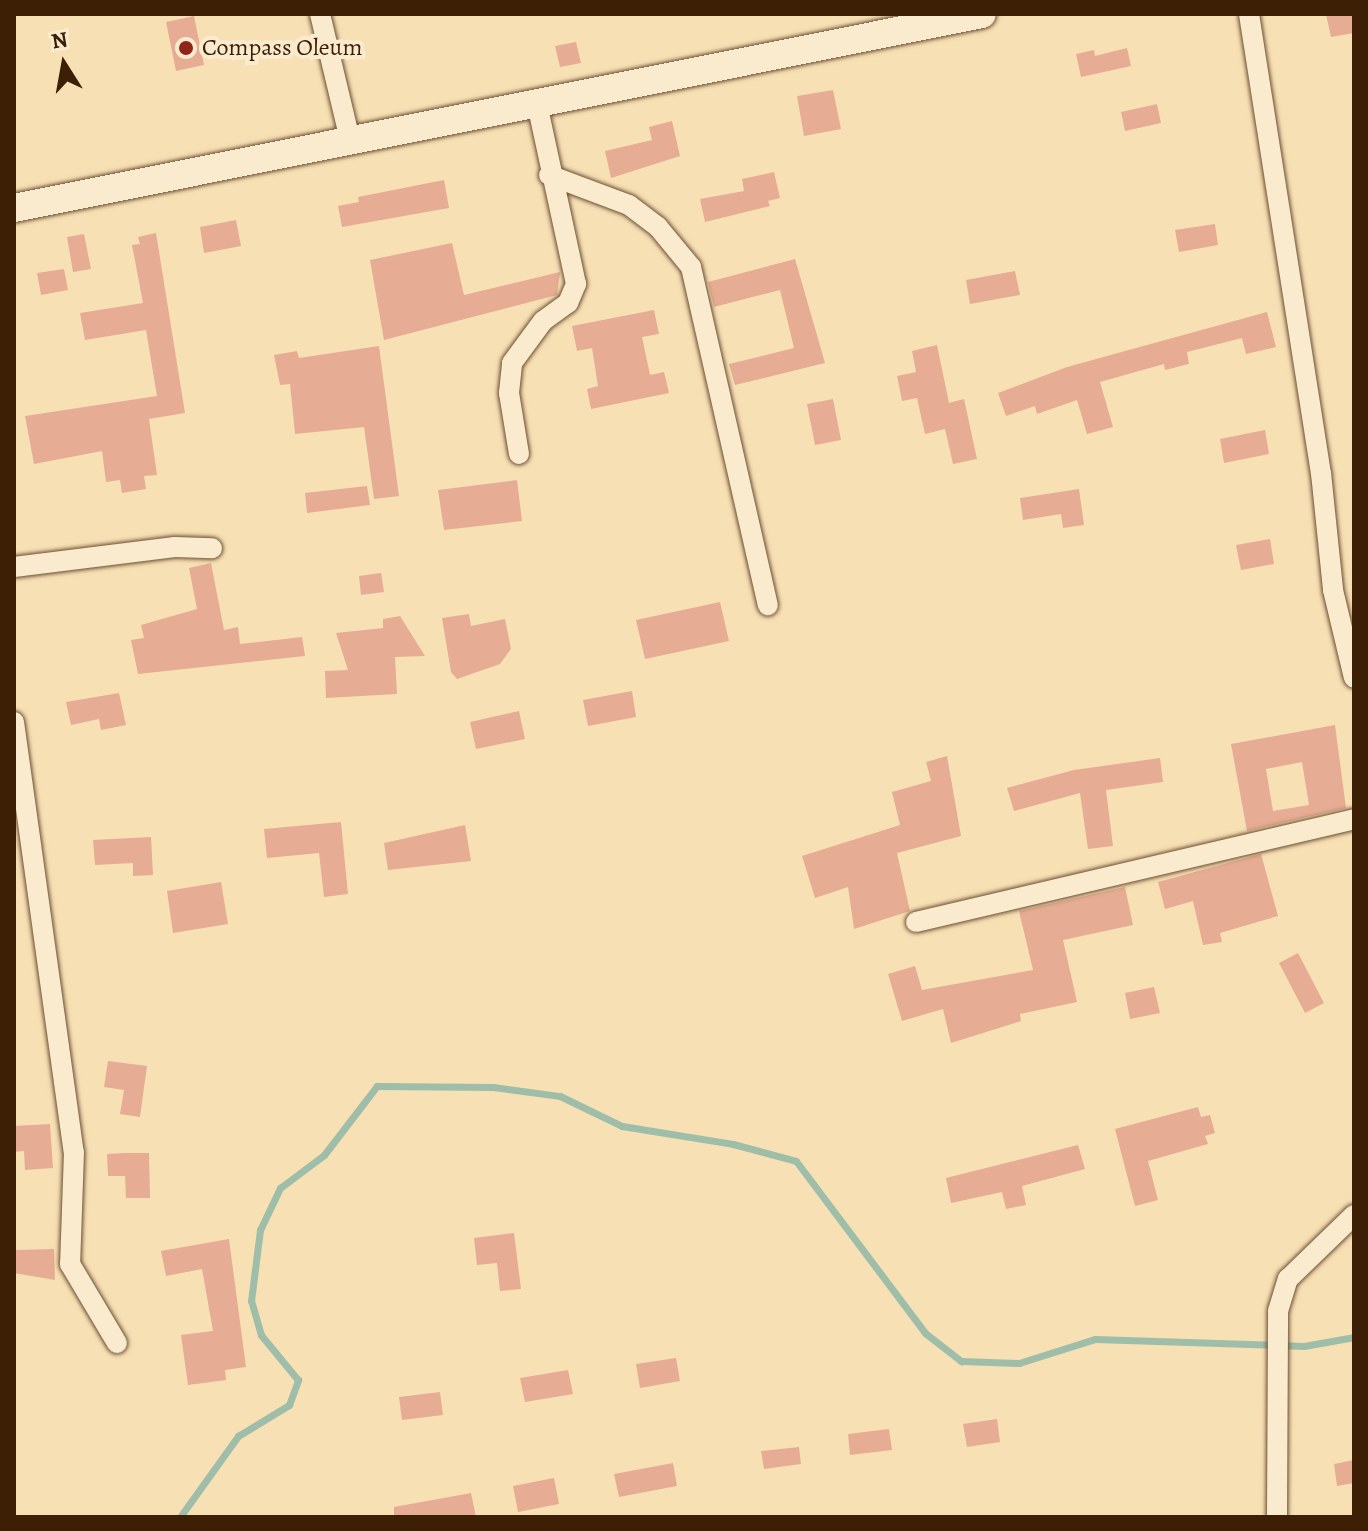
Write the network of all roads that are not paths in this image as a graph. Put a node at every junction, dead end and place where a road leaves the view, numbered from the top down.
1 (320, 14) edge
2 (982, 14) edge
3 (1249, 14) edge
4 (537, 104) junction
5 (350, 140) junction
6 (549, 175) junction
7 (14, 208) edge
8 (519, 454) dead end
9 (212, 548) dead end
10 (14, 567) edge
11 (768, 605) dead end
12 (1354, 678) edge
13 (14, 722) edge
14 (1354, 819) edge
15 (916, 922) dead end
16 (1354, 1215) edge
17 (117, 1343) dead end
18 (1277, 1517) edge

1 - 5 street
2 - 4 main road
3 - 12 street
4 - 5 main road
4 - 6 street
5 - 7 main road
6 - 8 street
6 - 11 street
9 - 10 street
13 - 17 street
14 - 15 street
16 - 18 street

